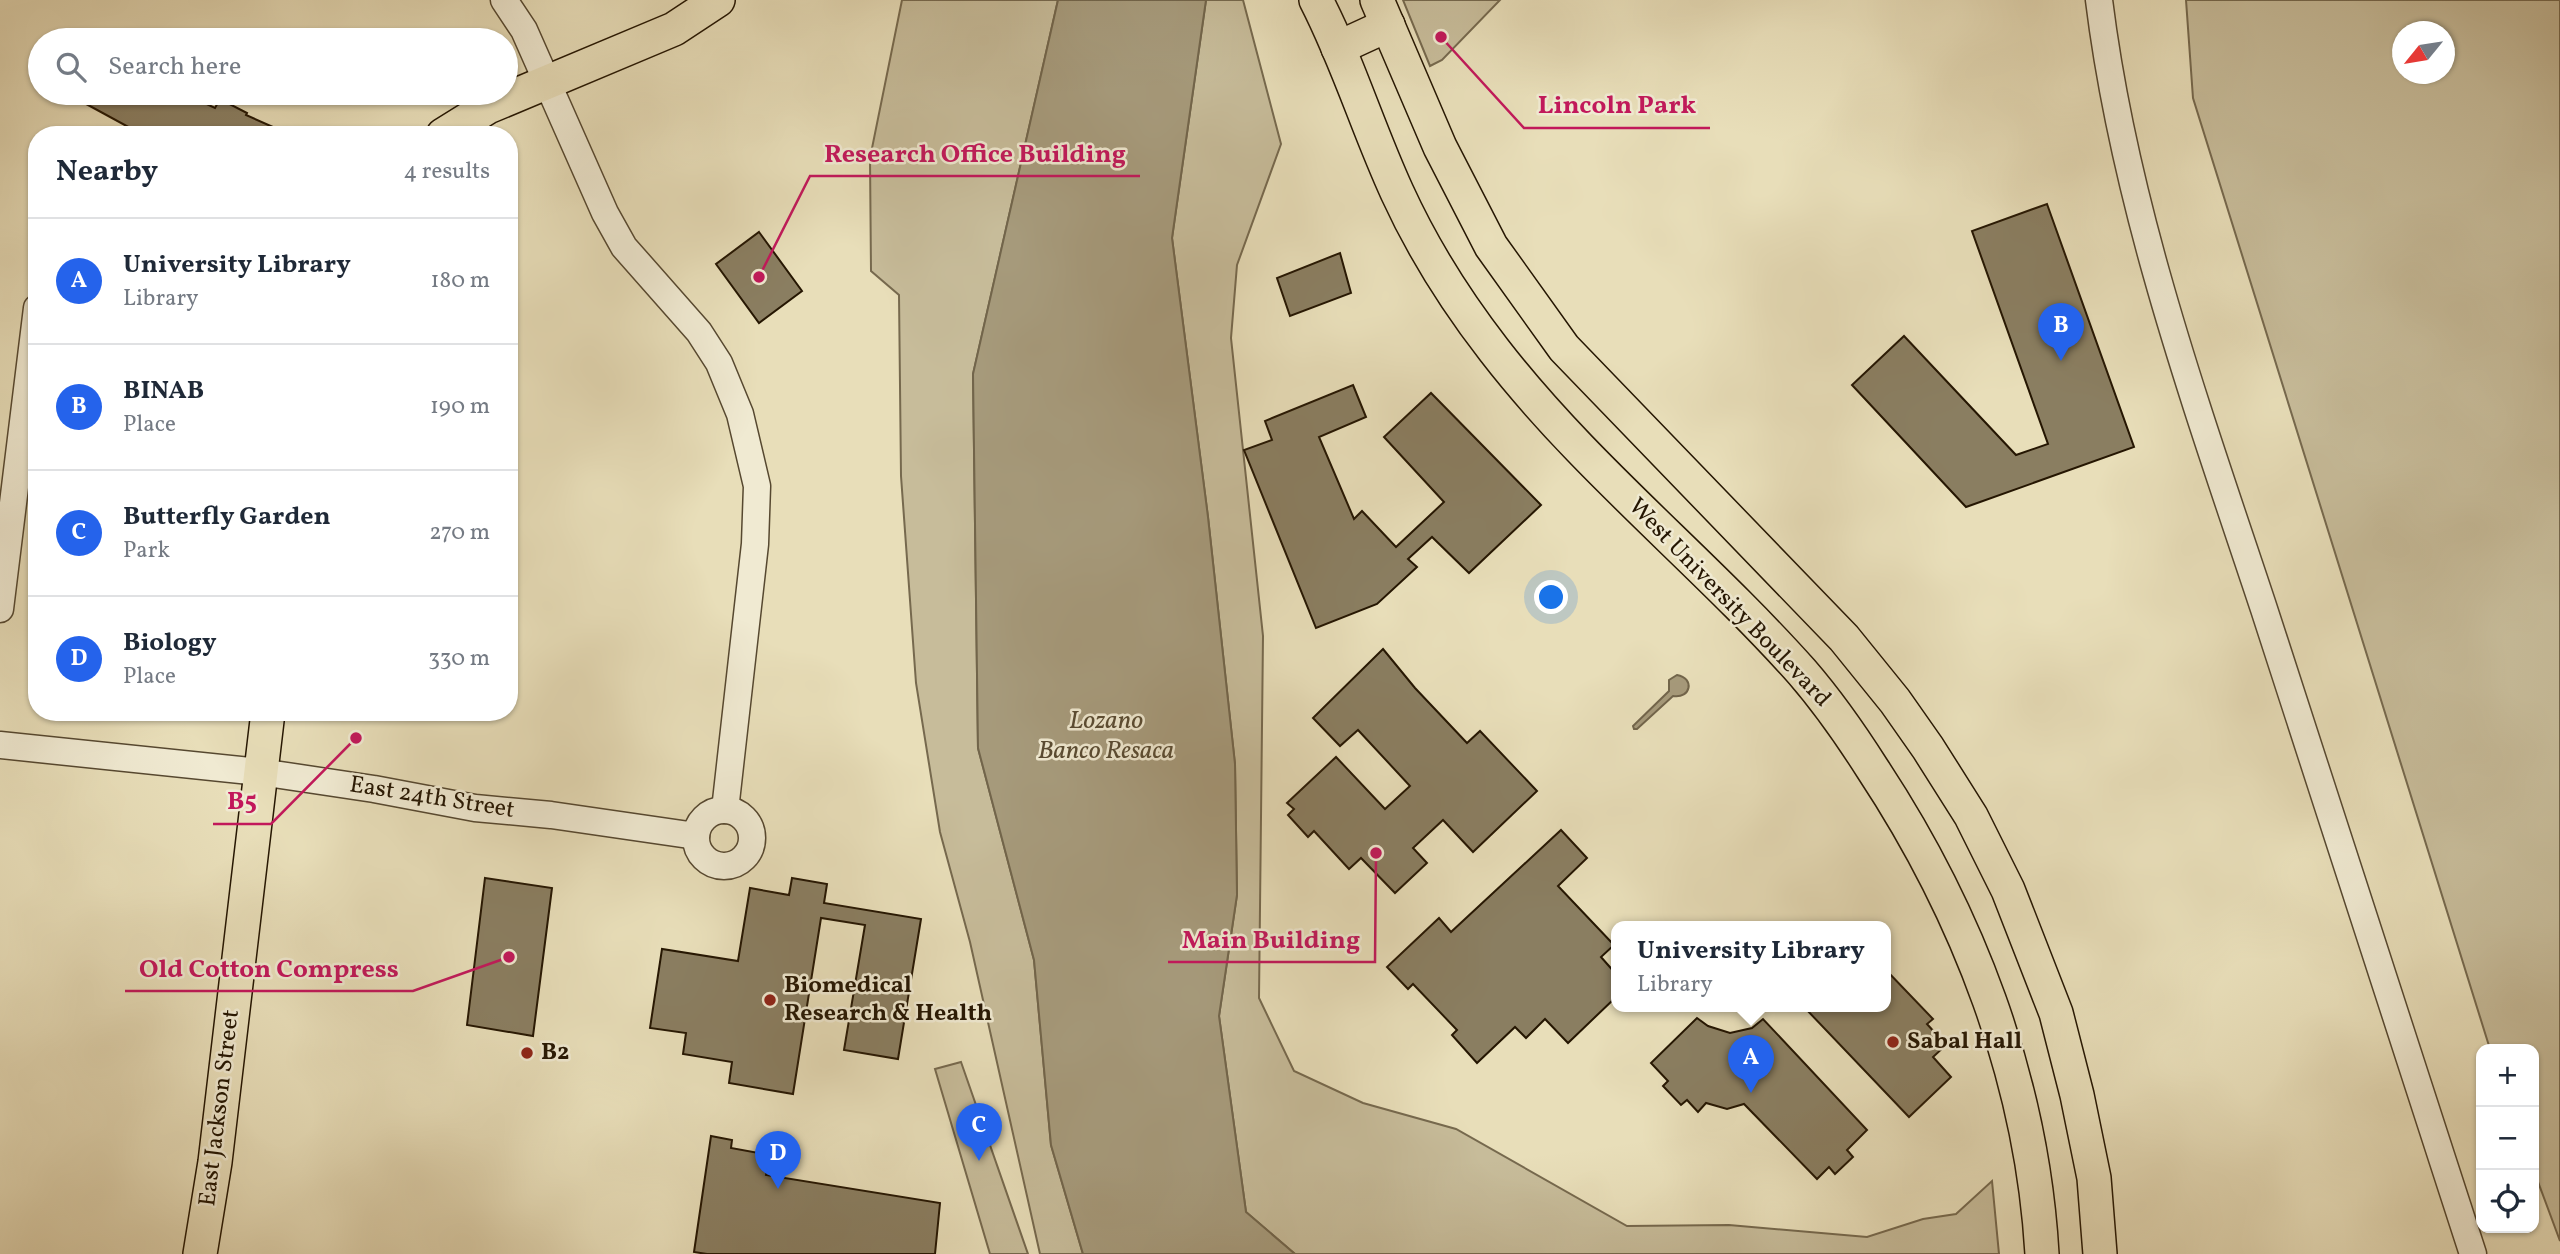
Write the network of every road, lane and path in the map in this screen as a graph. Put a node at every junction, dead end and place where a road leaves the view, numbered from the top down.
1 (504, 0) edge
2 (718, 0) edge
3 (1316, 0) edge
4 (2099, 0) edge
5 (1382, 13) edge
6 (1338, 48) junction
7 (545, 83) junction
8 (518, 94) edge
9 (493, 105) edge
10 (457, 126) edge
11 (28, 381) edge
12 (0, 609) edge
13 (267, 721) edge
14 (0, 746) edge
15 (260, 772) junction
16 (725, 810) junction
17 (696, 836) junction
18 (200, 1254) edge
19 (2042, 1254) edge
20 (2100, 1254) edge
21 (2473, 1254) edge

1 - 7 street
2 - 7 main road
3 - 6 main road, West University Boulevard
4 - 21 street
5 - 6 main road
5 - 20 main road
6 - 19 main road, West University Boulevard
7 - 8 main road
7 - 16 street
9 - 10 main road
11 - 12 street
13 - 15 main road, East Jackson Street
14 - 15 street, East 24th Street
15 - 17 street, East 24th Street
15 - 18 main road, East Jackson Street
16 - 17 street
16 - 17 street

